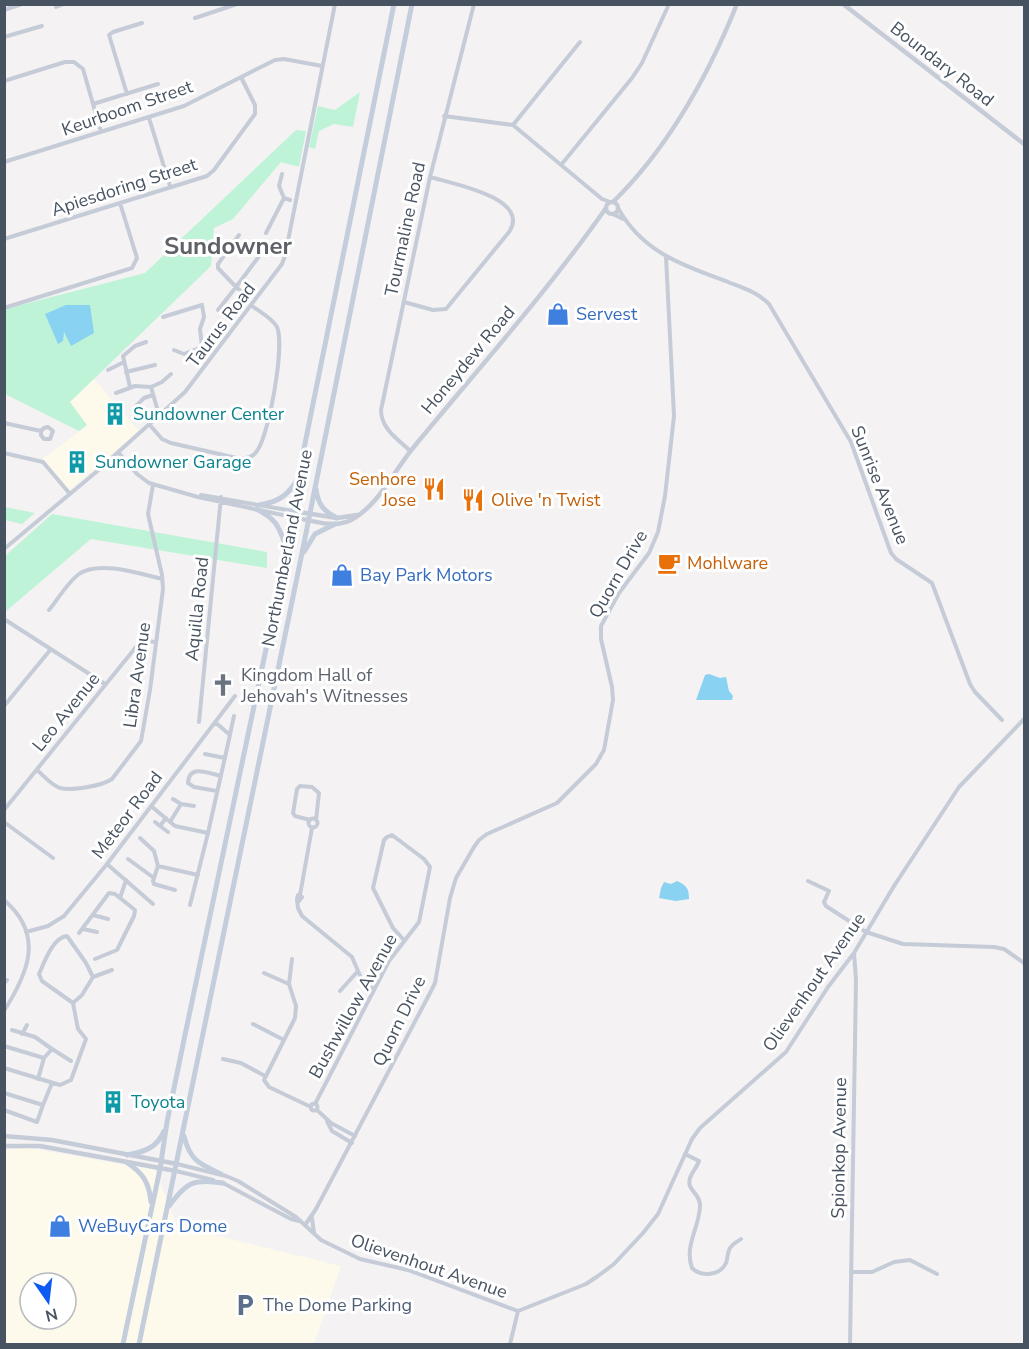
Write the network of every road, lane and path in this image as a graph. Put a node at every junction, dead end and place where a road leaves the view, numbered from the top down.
1 (22, 4) edge
2 (64, 4) edge
3 (237, 4) edge
4 (335, 4) edge
5 (394, 4) edge
6 (412, 4) edge
7 (474, 4) edge
8 (669, 4) edge
9 (737, 4) edge
10 (843, 4) edge
11 (56, 7) dead end
12 (4, 10) edge
13 (195, 18) dead end
14 (142, 23) dead end
15 (42, 26) dead end
16 (4, 38) edge
17 (580, 42) dead end
18 (322, 66) junction
19 (241, 77) junction
20 (4, 81) edge
21 (158, 84) dead end
22 (127, 94) junction
23 (93, 104) junction
24 (444, 116) junction
25 (149, 118) junction
26 (513, 125) junction
27 (101, 132) junction
28 (1024, 144) edge
29 (4, 162) edge
30 (561, 165) junction
31 (282, 174) dead end
32 (430, 177) junction
33 (170, 186) junction
34 (284, 198) junction
35 (290, 200) dead end
36 (120, 203) junction
37 (612, 206) junction
38 (612, 214) junction
39 (624, 219) junction
40 (597, 221) junction
41 (266, 233) dead end
42 (239, 235) dead end
43 (4, 239) edge
44 (260, 255) dead end
45 (666, 257) junction
46 (236, 288) junction
47 (242, 292) dead end
48 (404, 302) junction
49 (252, 306) junction
50 (4, 308) edge
51 (218, 310) dead end
52 (163, 317) dead end
53 (146, 342) dead end
54 (174, 350) dead end
55 (124, 362) junction
56 (155, 365) dead end
57 (108, 370) dead end
58 (126, 372) junction
59 (171, 374) dead end
60 (130, 387) junction
61 (151, 387) junction
62 (116, 393) dead end
63 (153, 395) junction
64 (135, 407) dead end
65 (159, 415) junction
66 (4, 423) edge
67 (149, 424) junction
68 (41, 431) dead end
69 (410, 451) junction
70 (118, 452) junction
71 (4, 453) edge
72 (298, 478) junction
73 (316, 481) junction
74 (153, 485) junction
75 (70, 494) junction
76 (221, 500) junction
77 (257, 507) junction
78 (293, 514) junction
79 (309, 517) junction
80 (336, 521) junction
81 (4, 549) edge
82 (287, 549) junction
83 (301, 558) junction
84 (162, 579) junction
85 (49, 610) dead end
86 (4, 618) edge
87 (155, 642) junction
88 (51, 649) junction
89 (105, 684) junction
90 (236, 696) dead end
91 (4, 706) edge
92 (234, 716) dead end
93 (1024, 719) edge
94 (1002, 720) dead end
95 (200, 722) dead end
96 (215, 723) junction
97 (230, 735) junction
98 (205, 754) dead end
99 (225, 758) junction
100 (37, 770) junction
101 (221, 776) junction
102 (218, 791) junction
103 (172, 799) dead end
104 (181, 804) junction
105 (152, 806) junction
106 (194, 806) dead end
107 (4, 810) edge
108 (166, 818) junction
109 (310, 820) junction
110 (316, 820) junction
111 (4, 822) edge
112 (154, 822) dead end
113 (170, 822) junction
114 (160, 826) junction
115 (312, 828) junction
116 (168, 832) dead end
117 (208, 833) junction
118 (140, 838) dead end
119 (53, 858) dead end
120 (128, 859) dead end
121 (107, 864) junction
122 (158, 866) junction
123 (198, 875) junction
124 (154, 878) junction
125 (126, 880) junction
126 (808, 881) dead end
127 (175, 890) dead end
128 (120, 898) junction
129 (4, 900) edge
130 (153, 904) dead end
131 (190, 905) dead end
132 (93, 915) junction
133 (108, 919) dead end
134 (83, 929) junction
135 (26, 932) junction
136 (97, 932) dead end
137 (866, 932) junction
138 (79, 933) dead end
139 (404, 940) junction
140 (854, 953) junction
141 (95, 959) dead end
142 (292, 959) dead end
143 (1024, 963) edge
144 (112, 970) dead end
145 (358, 970) junction
146 (264, 973) dead end
147 (93, 977) junction
148 (289, 984) junction
149 (374, 990) junction
150 (339, 991) dead end
151 (73, 1003) junction
152 (4, 1011) edge
153 (253, 1024) dead end
154 (27, 1025) dead end
155 (12, 1030) dead end
156 (22, 1034) junction
157 (284, 1040) junction
158 (4, 1046) edge
159 (52, 1049) junction
160 (44, 1058) junction
161 (223, 1059) dead end
162 (70, 1061) dead end
163 (4, 1068) edge
164 (266, 1076) junction
165 (39, 1079) junction
166 (51, 1083) junction
167 (4, 1093) edge
168 (43, 1105) junction
169 (313, 1105) junction
170 (4, 1110) edge
171 (327, 1120) junction
172 (167, 1122) junction
173 (183, 1131) junction
174 (4, 1136) edge
175 (355, 1136) junction
176 (352, 1143) junction
177 (4, 1146) edge
178 (685, 1154) junction
179 (128, 1155) junction
180 (161, 1161) junction
181 (126, 1162) junction
182 (177, 1164) junction
183 (160, 1169) junction
184 (176, 1171) junction
185 (221, 1174) junction
186 (223, 1183) junction
187 (151, 1207) junction
188 (168, 1208) junction
189 (312, 1217) junction
190 (299, 1221) junction
191 (305, 1225) junction
192 (314, 1233) junction
193 (741, 1239) dead end
194 (850, 1272) junction
195 (937, 1274) dead end
196 (518, 1311) junction
197 (123, 1344) edge
198 (139, 1344) edge
199 (510, 1344) edge
200 (850, 1344) edge

1 - 12 street
2 - 11 street
3 - 13 street
4 - 18 street, Taurus Road
5 - 72 main road, Northumberland Avenue
6 - 73 main road, Northumberland Avenue
7 - 24 street, Tourmaline Road
8 - 30 street
9 - 37 street, Honeydew Road
10 - 28 street, Boundary Road
14 - 22 street
15 - 16 street
17 - 26 street
18 - 19 street, Keurboom Street
18 - 49 street, Taurus Road
19 - 25 street, Keurboom Street
19 - 33 street, Apiesdoring Street
20 - 23 street
21 - 22 street
22 - 23 street
23 - 27 street
24 - 26 street
24 - 32 street, Tourmaline Road
25 - 27 street, Keurboom Street
25 - 33 street
26 - 30 street
27 - 29 street, Keurboom Street
30 - 37 street
31 - 34 street
32 - 48 street, Tourmaline Road
32 - 48 street
33 - 36 street, Apiesdoring Street
34 - 35 street
34 - 41 street
36 - 43 street, Apiesdoring Street
36 - 50 street
37 - 38 street
37 - 38 street
37 - 39 street, Sunrise Avenue
37 - 40 street, Honeydew Road
38 - 39 street, Sunrise Avenue
38 - 40 street, Honeydew Road
39 - 45 street, Sunrise Avenue
40 - 69 street, Honeydew Road
42 - 46 street
44 - 46 street
45 - 94 street, Sunrise Avenue
45 - 175 street, Quorn Drive
46 - 47 street
46 - 51 street
48 - 69 street, Tourmaline Road
49 - 65 street, Taurus Road
49 - 67 street
52 - 54 street
53 - 55 street
55 - 57 street
55 - 58 street
56 - 58 street
58 - 60 street
59 - 61 street
60 - 61 street
60 - 62 street
61 - 63 street
63 - 64 street
63 - 65 street
65 - 67 street, Taurus Road
66 - 68 street
67 - 70 street, Taurus Road
69 - 80 street, Honeydew Road
70 - 74 street
70 - 75 street, Taurus Road
71 - 75 street
72 - 77 main road
72 - 78 main road, Northumberland Avenue
73 - 79 main road, Northumberland Avenue
73 - 80 main road
74 - 76 street
74 - 84 street, Libra Avenue
75 - 81 street, Taurus Road
76 - 77 street
76 - 95 street, Aquilla Road
77 - 78 street
77 - 82 main road
78 - 79 street
78 - 82 main road, Northumberland Avenue
79 - 80 street
79 - 83 main road, Northumberland Avenue
80 - 83 main road
82 - 172 main road, Northumberland Avenue
83 - 173 main road, Northumberland Avenue
84 - 85 street
84 - 87 street, Libra Avenue
86 - 88 street
87 - 89 street, Leo Avenue
87 - 100 street, Libra Avenue
88 - 89 street
88 - 91 street
89 - 100 street, Leo Avenue
90 - 96 street, Meteor Road
92 - 97 street
93 - 137 street, Olievenhout Avenue
96 - 97 street
96 - 105 street, Meteor Road
97 - 99 street
98 - 99 street
99 - 101 street
100 - 107 street, Leo Avenue
101 - 102 street
101 - 102 street
102 - 117 street
103 - 104 street
104 - 106 street
104 - 113 street
105 - 108 street
105 - 121 street, Meteor Road
108 - 113 street
108 - 114 street
109 - 110 street
109 - 110 street
109 - 115 street
110 - 115 street
111 - 119 street
112 - 114 street
113 - 117 street
114 - 116 street
115 - 145 street
117 - 123 street
118 - 122 street
120 - 124 street
121 - 125 street
121 - 135 street, Meteor Road
122 - 123 street
122 - 124 street
123 - 131 street
124 - 127 street
125 - 128 street
125 - 130 street
126 - 137 street
128 - 132 street
128 - 141 street
129 - 135 street
132 - 133 street
132 - 134 street
134 - 136 street
134 - 138 street
135 - 152 street
137 - 140 street, Olievenhout Avenue
137 - 143 street
139 - 139 street, Bushwillow Avenue
139 - 149 street, Bushwillow Avenue
140 - 178 street, Olievenhout Avenue
140 - 194 street, Spionkop Avenue
142 - 148 street
144 - 147 street
145 - 149 street
145 - 150 street
146 - 148 street
147 - 151 street
147 - 151 street
148 - 157 street
149 - 169 street, Bushwillow Avenue
151 - 166 street
153 - 157 street
154 - 156 street
155 - 156 street
156 - 159 street
157 - 164 street
158 - 160 street
159 - 160 street
159 - 162 street
160 - 165 street
161 - 164 street
163 - 165 street
164 - 169 street
165 - 166 street
166 - 168 street
167 - 168 street
168 - 170 street
169 - 171 street
171 - 175 street
171 - 176 street
172 - 179 main road
172 - 180 main road, Northumberland Avenue
173 - 182 main road, Northumberland Avenue
173 - 185 main road
174 - 179 street, Olievenhout Avenue
175 - 176 street, Quorn Drive
176 - 189 street, Quorn Drive
177 - 181 street, Olievenhout Avenue
178 - 193 street
178 - 196 street, Olievenhout Avenue
179 - 180 street, Olievenhout Avenue
180 - 182 street, Olievenhout Avenue
180 - 183 main road, Northumberland Avenue
181 - 183 street, Olievenhout Avenue
181 - 187 main road
182 - 184 main road, Northumberland Avenue
182 - 185 street, Olievenhout Avenue
183 - 184 street, Olievenhout Avenue
183 - 187 main road, Northumberland Avenue
184 - 186 street, Olievenhout Avenue
184 - 188 main road, Northumberland Avenue
185 - 190 street, Olievenhout Avenue
186 - 188 main road
186 - 190 street, Olievenhout Avenue
187 - 197 main road, Northumberland Avenue
188 - 198 main road, Northumberland Avenue
189 - 191 street, Quorn Drive
189 - 192 street
190 - 191 street, Olievenhout Avenue
191 - 192 street, Olievenhout Avenue
192 - 196 street, Olievenhout Avenue
194 - 195 street
194 - 200 street, Spionkop Avenue
196 - 199 street

